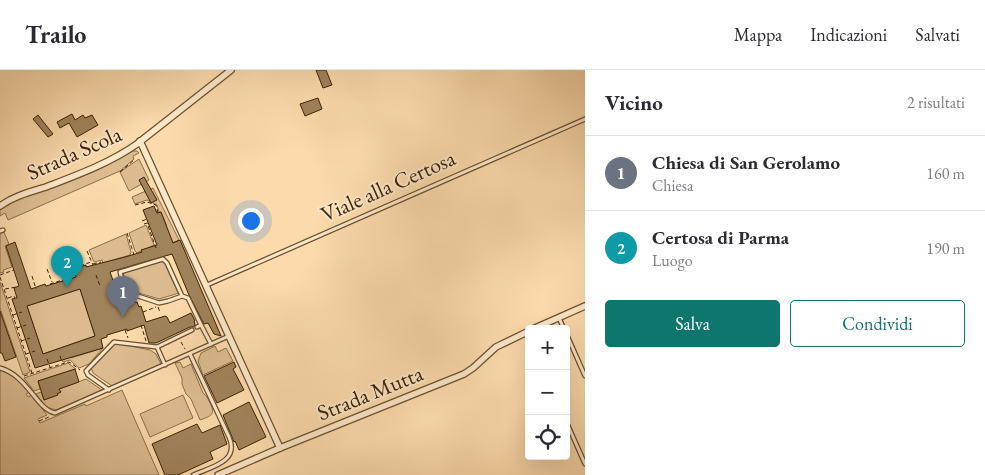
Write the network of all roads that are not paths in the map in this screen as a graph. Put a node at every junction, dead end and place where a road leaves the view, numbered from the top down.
1 (231, 70) edge
2 (585, 119) edge
3 (140, 141) junction
4 (0, 206) edge
5 (206, 285) junction
6 (182, 296) junction
7 (585, 306) edge
8 (559, 317) junction
9 (201, 325) junction
10 (542, 325) edge
11 (562, 325) edge
12 (197, 327) dead end
13 (192, 330) dead end
14 (525, 333) edge
15 (229, 336) junction
16 (570, 342) edge
17 (211, 344) junction
18 (157, 347) junction
19 (189, 354) junction
20 (165, 365) junction
21 (0, 368) edge
22 (585, 376) edge
23 (109, 390) junction
24 (570, 430) edge
25 (280, 448) junction
26 (585, 464) edge
27 (193, 475) edge
28 (218, 475) edge

1 - 3 street, Strada Scola
2 - 5 lane, Viale alla Certosa
3 - 4 street, Strada Scola
3 - 5 street
5 - 15 street
6 - 6 lane
6 - 9 lane
7 - 8 street, Strada Mutta
8 - 10 street, Strada Mutta
8 - 11 lane
9 - 12 lane
9 - 17 lane
13 - 18 lane
14 - 25 street, Strada Mutta
15 - 17 lane
15 - 25 street
16 - 22 lane
17 - 19 lane
18 - 20 lane
18 - 23 lane
19 - 20 lane
19 - 27 lane
20 - 23 lane
21 - 23 lane
24 - 26 lane
25 - 28 street, Strada Mutta

